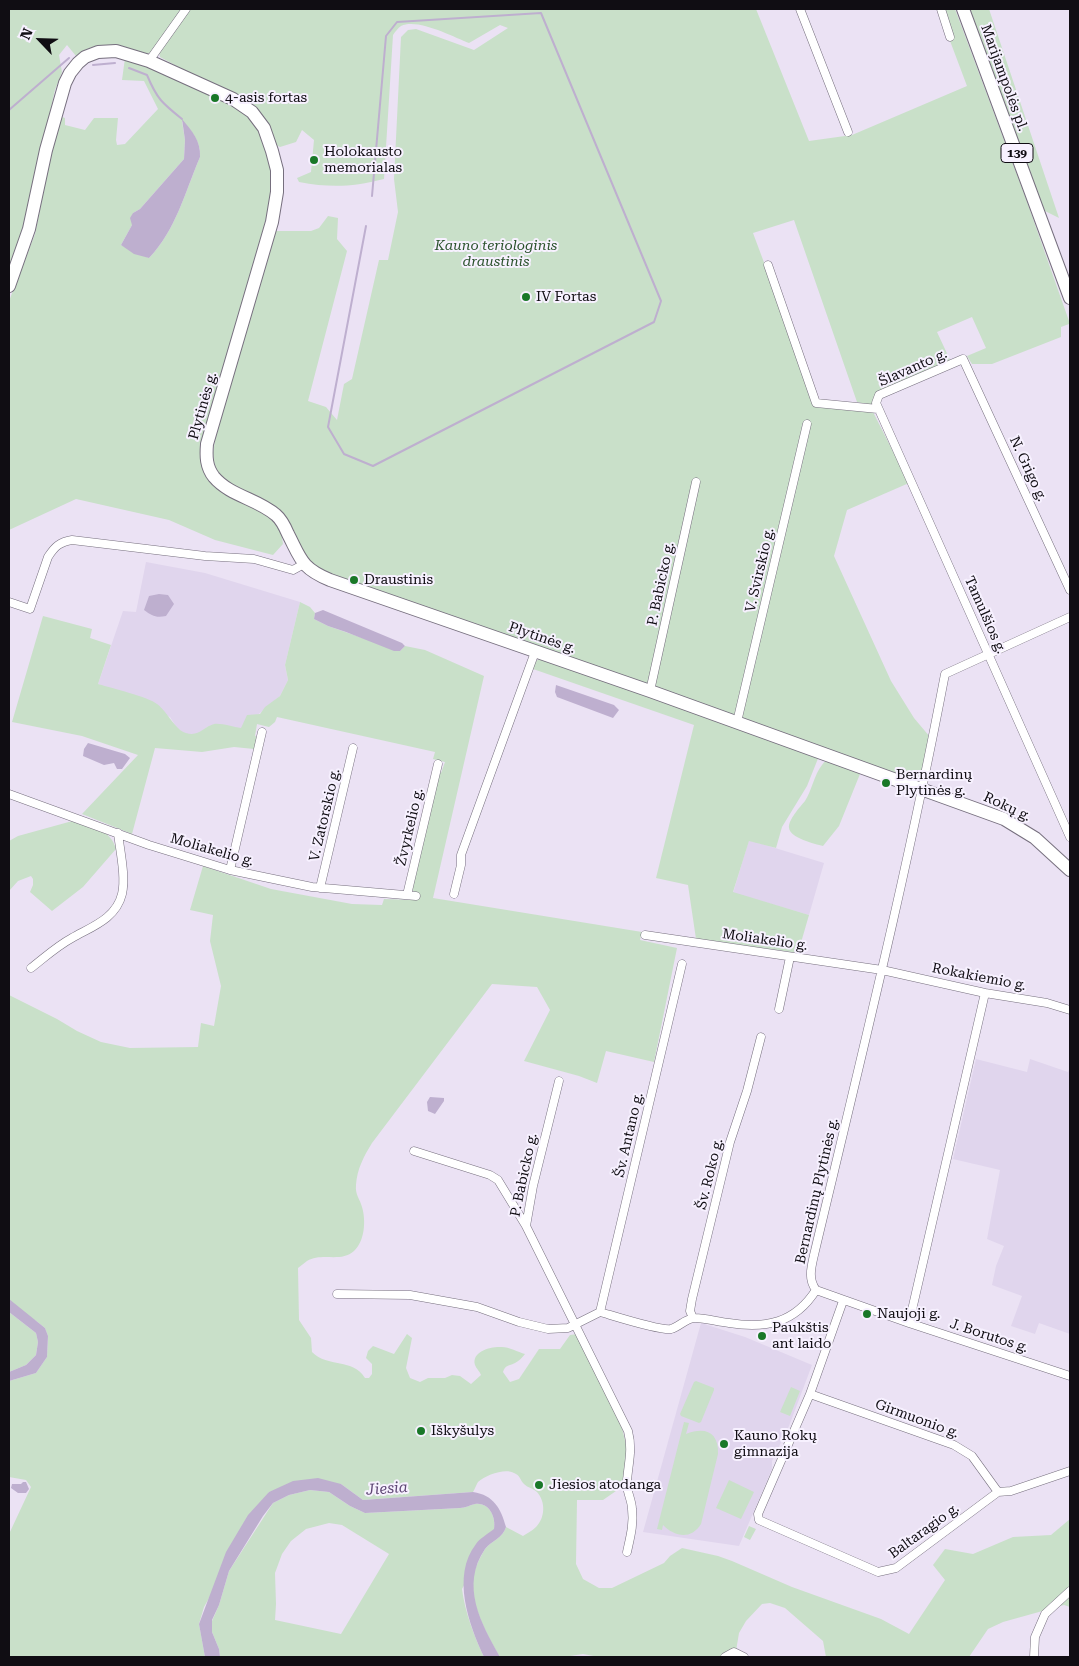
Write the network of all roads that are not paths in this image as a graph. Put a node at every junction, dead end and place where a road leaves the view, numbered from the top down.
1 (186, 9) edge
2 (800, 9) edge
3 (941, 9) edge
4 (963, 9) edge
5 (950, 37) dead end
6 (149, 61) junction
7 (848, 132) dead end
8 (768, 265) dead end
9 (9, 286) edge
10 (1070, 298) edge
11 (964, 359) joint
12 (877, 406) junction
13 (807, 424) dead end
14 (696, 482) dead end
15 (304, 564) junction
16 (1070, 590) edge
17 (9, 602) edge
18 (1070, 617) edge
19 (535, 652) junction
20 (988, 654) junction
21 (650, 691) junction
22 (737, 722) junction
23 (262, 732) dead end
24 (353, 748) dead end
25 (438, 764) dead end
26 (922, 789) junction
27 (9, 794) edge
28 (118, 833) junction
29 (1070, 836) edge
30 (230, 870) junction
31 (1070, 870) edge
32 (320, 888) junction
33 (454, 894) dead end
34 (412, 896) joint
35 (645, 935) dead end
36 (790, 957) junction
37 (682, 964) dead end
38 (31, 968) dead end
39 (882, 970) junction
40 (985, 992) junction
41 (779, 1009) dead end
42 (1070, 1010) edge
43 (761, 1037) dead end
44 (559, 1082) dead end
45 (414, 1151) dead end
46 (526, 1226) junction
47 (816, 1290) junction
48 (337, 1294) dead end
49 (844, 1301) junction
50 (600, 1312) junction
51 (693, 1318) junction
52 (909, 1323) junction
53 (575, 1324) junction
54 (1070, 1376) edge
55 (810, 1394) junction
56 (1070, 1471) edge
57 (998, 1492) junction
58 (627, 1552) dead end
59 (1070, 1591) edge
60 (725, 1657) edge
61 (744, 1657) edge
62 (1034, 1657) edge

1 - 6 street
2 - 7 street
3 - 5 street
4 - 10 main road, Marijampolės pl. / 139
6 - 9 main road, Plytinės g.
6 - 15 main road, Plytinės g.
8 - 12 street
11 - 12 street, Šlavanto g.
11 - 16 street, N. Grigo g.
12 - 20 street, Tamulšios g.
13 - 22 street, V. Svirskio g.
14 - 21 street, P. Babicko g.
15 - 17 street
15 - 19 main road, Plytinės g.
18 - 20 street, Bernardinų Plytinės g.
19 - 21 main road, Plytinės g.
19 - 33 street
20 - 26 street, Bernardinų Plytinės g.
20 - 29 street, Tamulšios g.
21 - 22 main road, Plytinės g.
22 - 26 main road, Plytinės g.
23 - 30 street
24 - 32 street, V. Zatorskio g.
25 - 34 street, Žvyrkelio g.
26 - 31 main road, Rokų g.
26 - 39 street, Bernardinų Plytinės g.
27 - 28 street, Moliakelio g.
28 - 30 street, Moliakelio g.
28 - 38 street
30 - 32 street, Moliakelio g.
32 - 34 street, Moliakelio g.
35 - 36 street, Moliakelio g.
36 - 39 street, Moliakelio g.
36 - 41 street
37 - 50 street, Šv. Antano g.
39 - 40 street, Rokakiemio g.
39 - 47 street, Bernardinų Plytinės g.
40 - 42 street, Rokakiemio g.
40 - 52 street
43 - 51 street, Šv. Roko g.
44 - 46 street, P. Babicko g.
45 - 46 street
46 - 53 street, P. Babicko g.
47 - 49 street, J. Borutos g.
47 - 51 street
48 - 53 street
49 - 52 street, J. Borutos g.
49 - 55 street
50 - 51 street
50 - 53 street
52 - 54 street, J. Borutos g.
53 - 58 street, P. Babicko g.
55 - 57 street, Girmuonio g.
55 - 57 street, Baltaragio g.
56 - 57 street, Baltaragio g.
59 - 62 street
60 - 61 street

